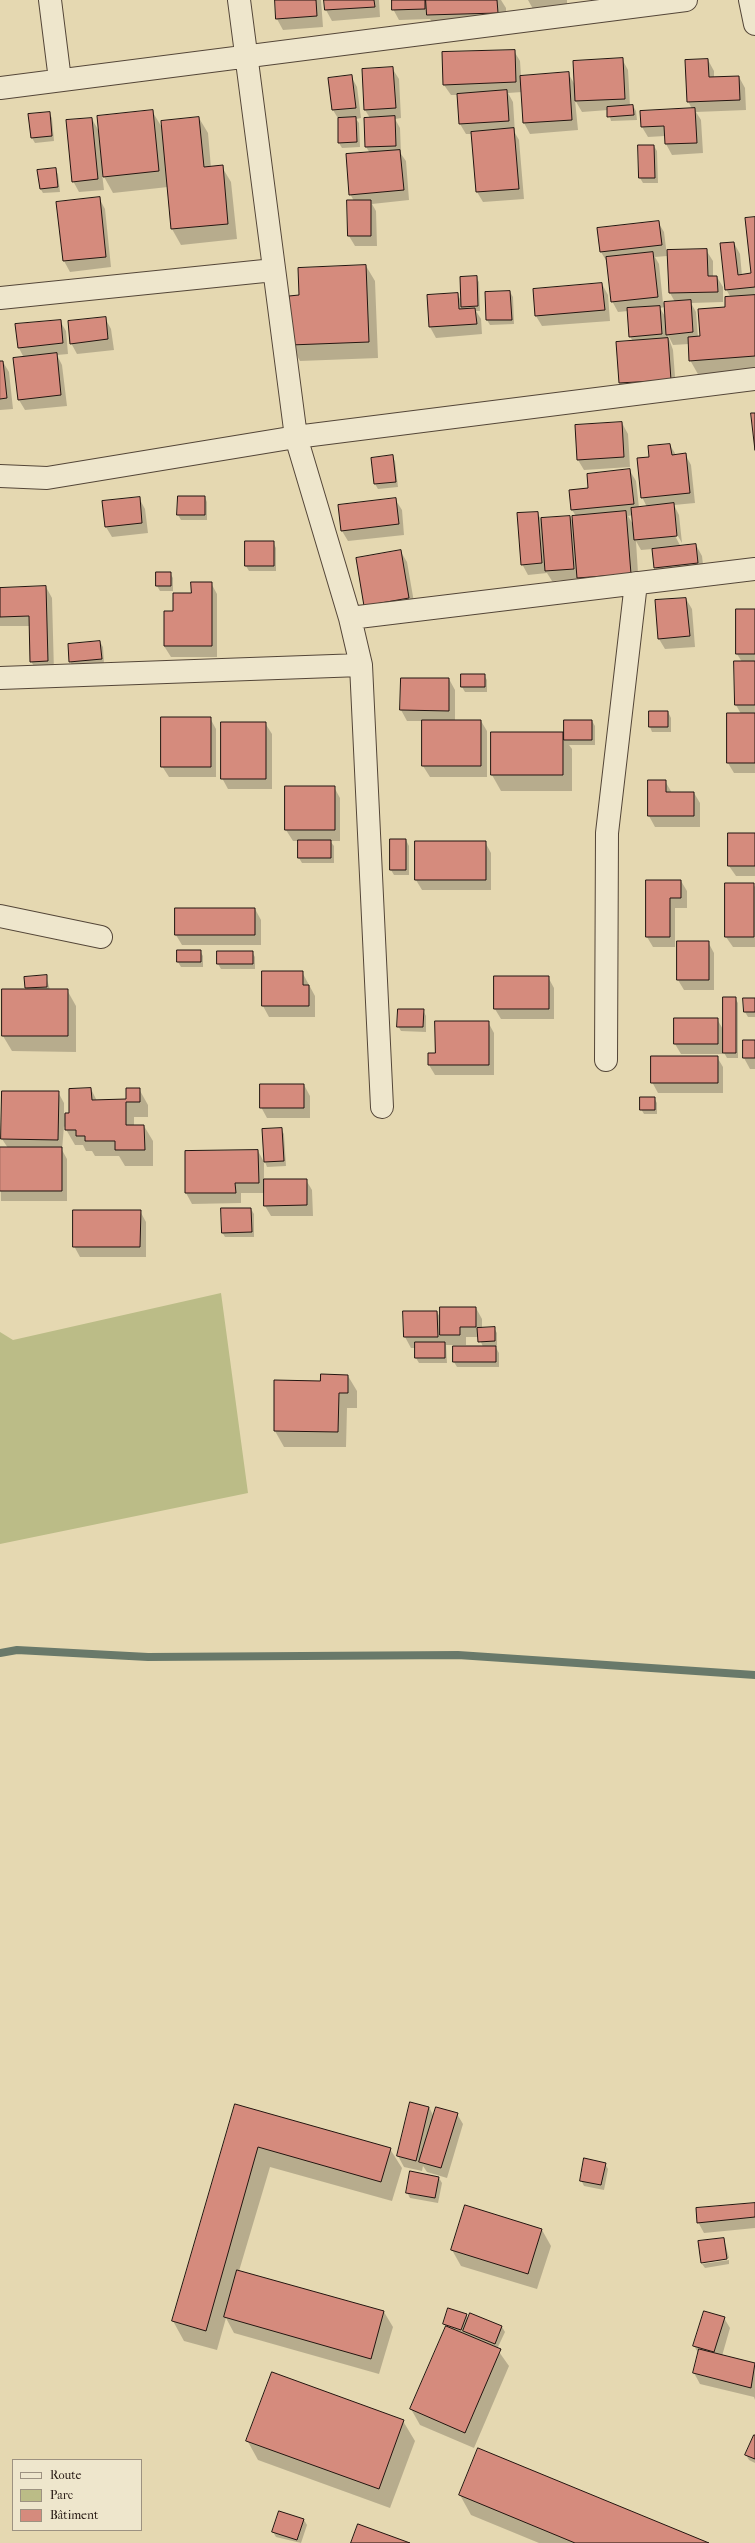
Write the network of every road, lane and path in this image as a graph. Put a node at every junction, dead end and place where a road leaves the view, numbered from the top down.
1 (50, 0) edge
2 (239, 0) edge
3 (686, 0) edge
4 (750, 0) edge
5 (755, 24) edge
6 (247, 56) junction
7 (60, 80) junction
8 (0, 88) edge
9 (274, 270) junction
10 (0, 298) edge
11 (755, 378) edge
12 (296, 437) junction
13 (0, 476) edge
14 (755, 569) edge
15 (636, 583) junction
16 (350, 618) junction
17 (361, 665) junction
18 (0, 678) edge
19 (0, 916) edge
20 (101, 937) dead end
21 (606, 1060) dead end
22 (382, 1107) dead end

1 - 7 street
2 - 6 street
3 - 6 street
4 - 5 street
6 - 7 street
6 - 9 street
7 - 8 street
9 - 10 street
9 - 12 street
11 - 12 street
12 - 13 street
12 - 16 street
14 - 15 street
15 - 16 street
15 - 21 street
16 - 17 street
17 - 18 street
17 - 22 street
19 - 20 street

